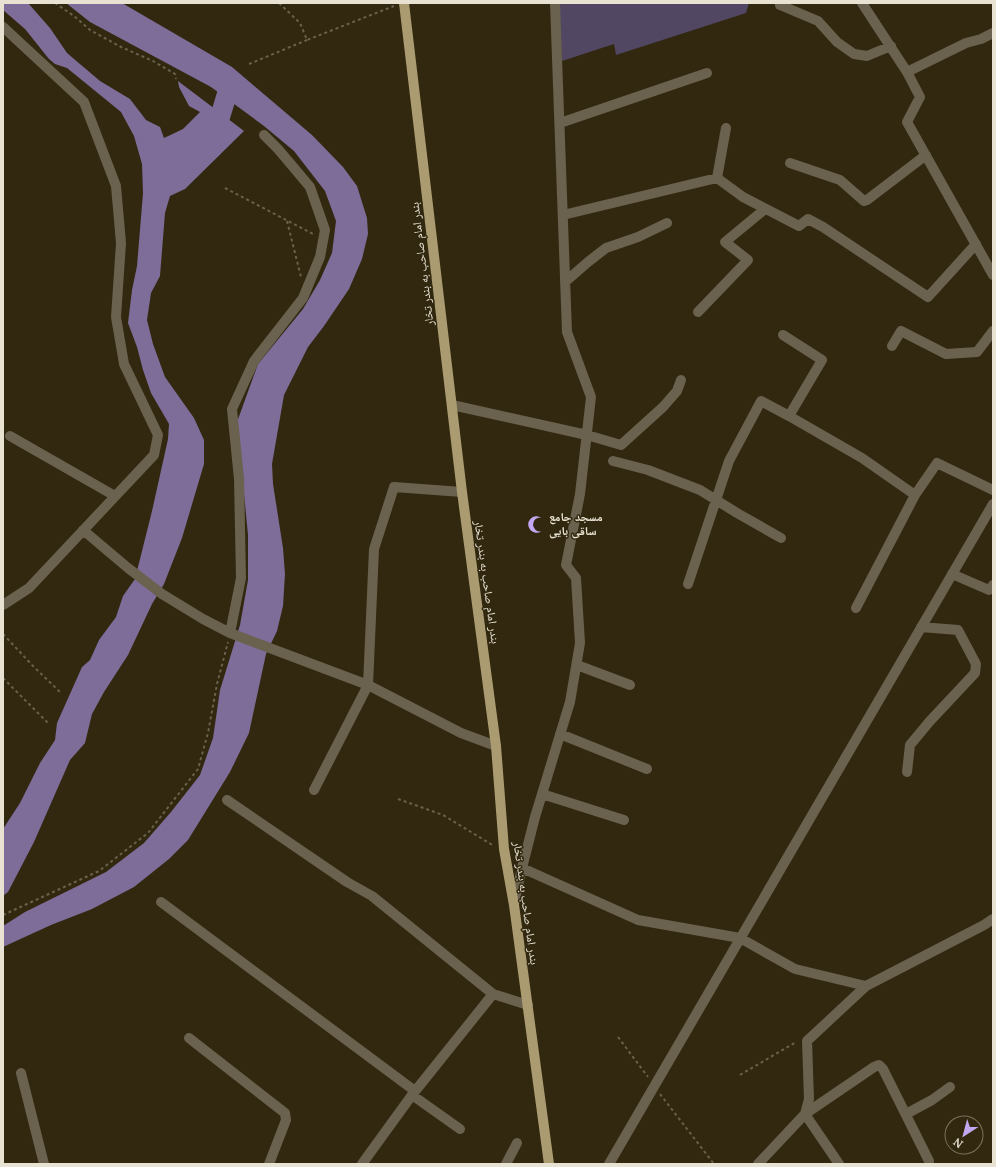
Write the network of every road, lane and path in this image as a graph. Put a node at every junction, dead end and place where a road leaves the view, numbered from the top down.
1 (55, 3) edge
2 (279, 3) edge
3 (404, 3) edge
4 (555, 3) edge
5 (862, 3) edge
6 (780, 5) dead end
7 (3, 27) edge
8 (993, 33) edge
9 (307, 40) junction
10 (891, 46) junction
11 (249, 64) dead end
12 (907, 72) junction
13 (707, 74) dead end
14 (176, 79) dead end
15 (560, 123) junction
16 (726, 128) dead end
17 (264, 135) dead end
18 (926, 156) junction
19 (790, 163) dead end
20 (717, 178) junction
21 (225, 188) dead end
22 (765, 209) junction
23 (563, 215) junction
24 (287, 220) junction
25 (667, 223) dead end
26 (323, 239) junction
27 (976, 244) junction
28 (993, 275) edge
29 (565, 282) junction
30 (305, 293) junction
31 (698, 312) dead end
32 (993, 331) edge
33 (782, 335) dead end
34 (892, 346) dead end
35 (681, 380) dead end
36 (452, 405) junction
37 (789, 416) junction
38 (587, 434) junction
39 (10, 436) dead end
40 (613, 461) dead end
41 (993, 490) edge
42 (462, 492) junction
43 (915, 494) junction
44 (115, 496) junction
45 (717, 499) junction
46 (993, 504) edge
47 (83, 530) junction
48 (781, 538) dead end
49 (952, 574) junction
50 (688, 584) dead end
51 (993, 585) edge
52 (3, 605) edge
53 (856, 608) dead end
54 (921, 627) junction
55 (230, 633) junction
56 (3, 634) edge
57 (577, 665) junction
58 (3, 678) edge
59 (368, 685) junction
60 (630, 685) dead end
61 (61, 693) dead end
62 (48, 723) dead end
63 (560, 734) junction
64 (496, 746) junction
65 (647, 769) dead end
66 (907, 772) dead end
67 (314, 790) dead end
68 (542, 794) junction
69 (398, 799) dead end
70 (227, 800) dead end
71 (624, 820) dead end
72 (504, 849) junction
73 (522, 868) junction
74 (161, 902) dead end
75 (514, 905) junction
76 (3, 915) edge
77 (993, 919) edge
78 (740, 938) junction
79 (866, 986) junction
80 (493, 994) junction
81 (528, 1006) junction
82 (618, 1037) dead end
83 (189, 1038) dead end
84 (807, 1042) junction
85 (21, 1073) dead end
86 (740, 1075) dead end
87 (654, 1086) junction
88 (950, 1087) dead end
89 (413, 1093) junction
90 (805, 1114) junction
91 (906, 1114) junction
92 (460, 1129) dead end
93 (517, 1143) dead end
94 (929, 1161) dead end
95 (44, 1164) edge
96 (269, 1164) edge
97 (362, 1164) edge
98 (506, 1164) edge
99 (549, 1164) edge
100 (609, 1164) edge
101 (714, 1164) edge
102 (758, 1164) edge
103 (839, 1164) edge

1 - 14 path
2 - 9 path
3 - 9 path
3 - 36 main road, بندر امام صاحب به بندر تخار
4 - 15 street
5 - 10 street
6 - 10 street
7 - 44 street
8 - 12 street
9 - 11 path
10 - 12 street
12 - 18 street
13 - 15 street
15 - 23 street
16 - 20 street
17 - 26 street
18 - 19 street
18 - 27 street
20 - 22 street
20 - 23 street
21 - 24 path
22 - 27 street
22 - 31 street
23 - 29 street
24 - 26 path
24 - 30 path
25 - 29 street
26 - 30 street
27 - 28 street
29 - 38 street
30 - 55 street
32 - 34 street
33 - 37 street
35 - 38 street
36 - 38 street
36 - 42 main road, بندر امام صاحب به بندر تخار
37 - 43 street
37 - 45 street
38 - 57 street
39 - 44 street
40 - 45 street
41 - 43 street
42 - 59 street
42 - 64 main road, بندر امام صاحب به بندر تخار
43 - 53 street
44 - 47 street
45 - 48 street
45 - 50 street
46 - 49 street
47 - 52 street
47 - 55 street
49 - 51 street
49 - 54 street
54 - 66 street
54 - 78 street
55 - 59 street
55 - 76 path
56 - 61 path
57 - 60 street
57 - 63 street
58 - 62 path
59 - 64 street
59 - 67 street
63 - 65 street
63 - 68 street
64 - 72 main road, بندر امام صاحب به بندر تخار
68 - 71 street
68 - 73 street
69 - 72 path
70 - 80 street
72 - 75 main road, بندر امام صاحب به بندر تخار
73 - 75 street
73 - 78 street
74 - 89 street
75 - 81 main road, بندر امام صاحب به بندر تخار
77 - 79 street
78 - 79 street
78 - 87 street
79 - 84 street
80 - 81 street
80 - 89 street
81 - 99 main road, بندر امام صاحب به بندر تخار
82 - 87 path
83 - 96 street
84 - 86 path
84 - 90 street
85 - 95 street
87 - 100 street
87 - 101 path
88 - 91 street
89 - 92 street
89 - 97 street
90 - 91 street
90 - 102 street
90 - 103 street
91 - 94 street
93 - 98 street

